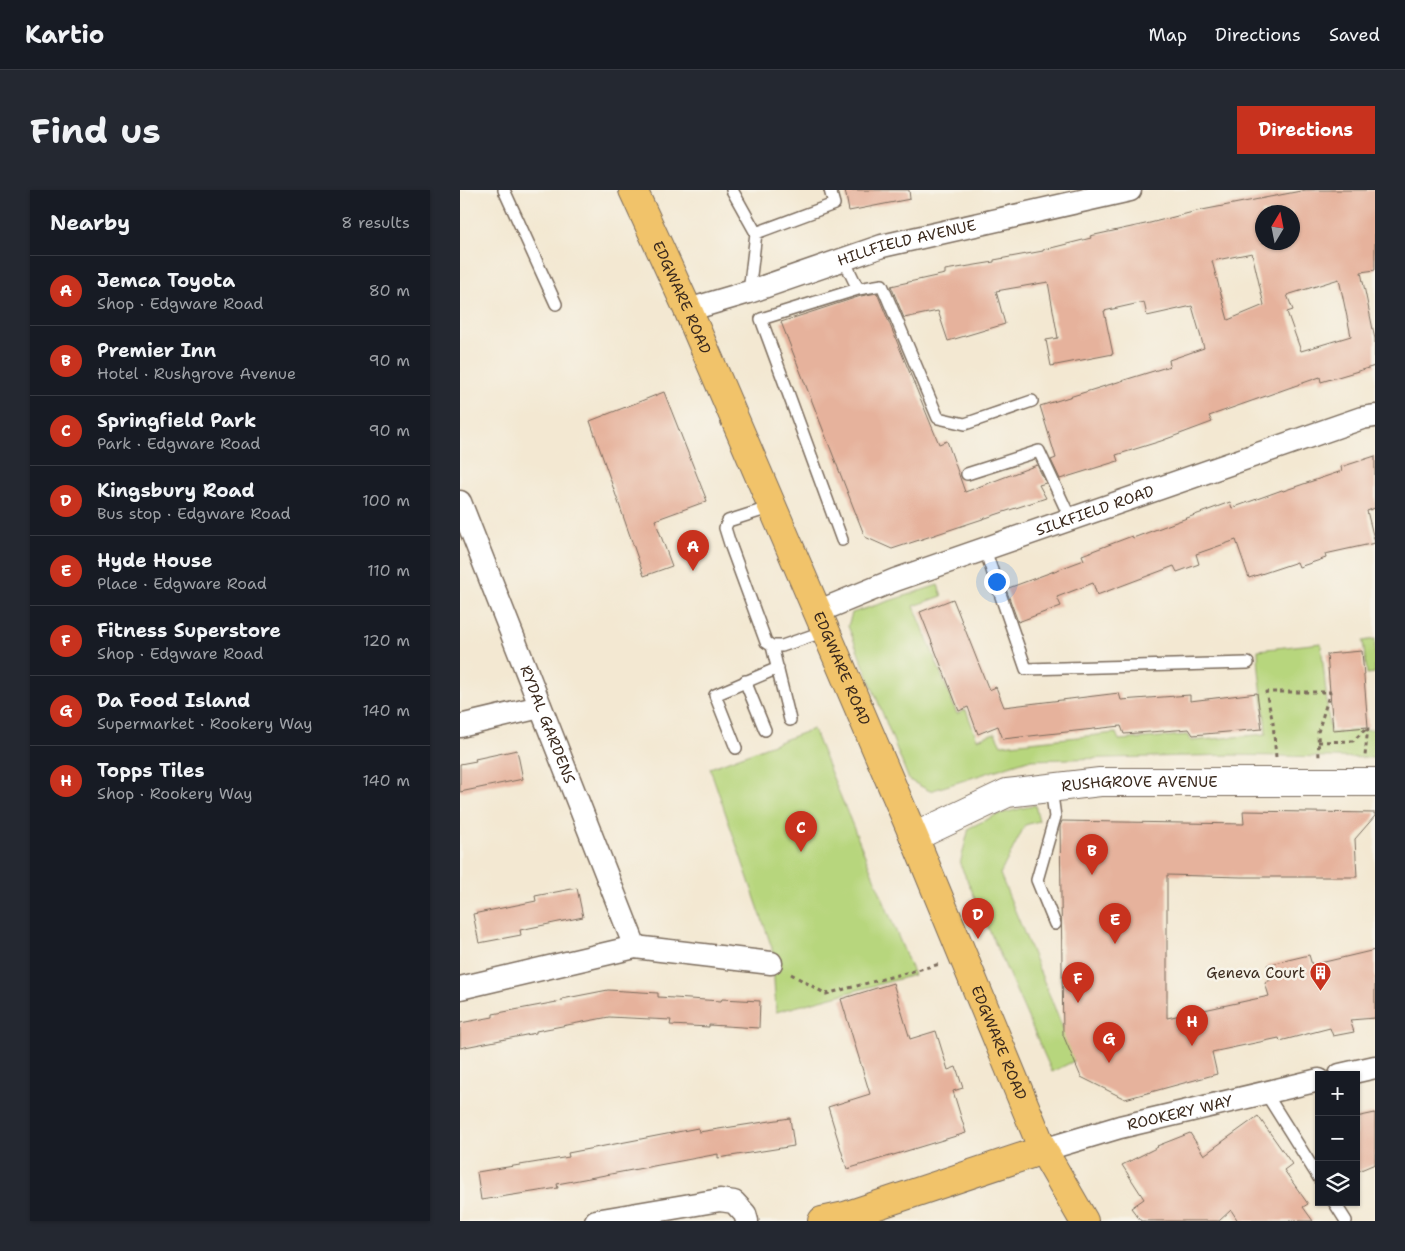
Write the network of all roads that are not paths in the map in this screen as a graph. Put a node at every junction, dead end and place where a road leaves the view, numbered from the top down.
1 (504, 190) edge
2 (633, 190) edge
3 (732, 190) edge
4 (830, 190) edge
5 (1130, 190) edge
6 (756, 233) junction
7 (844, 260) junction
8 (858, 289) junction
9 (749, 292) junction
10 (556, 304) dead end
11 (688, 310) junction
12 (1032, 401) dead end
13 (1375, 416) edge
14 (967, 474) dead end
15 (460, 502) edge
16 (772, 507) junction
17 (1071, 520) junction
18 (842, 540) dead end
19 (985, 550) junction
20 (821, 621) junction
21 (772, 646) junction
22 (1248, 663) dead end
23 (778, 668) junction
24 (745, 682) junction
25 (540, 707) junction
26 (790, 720) dead end
27 (460, 726) edge
28 (765, 730) dead end
29 (736, 748) dead end
30 (1371, 782) edge
31 (1051, 788) junction
32 (914, 838) junction
33 (1055, 924) dead end
34 (635, 947) junction
35 (771, 963) road end
36 (460, 988) edge
37 (1375, 1067) edge
38 (1358, 1071) edge
39 (1315, 1081) edge
40 (1265, 1092) junction
41 (1043, 1150) junction
42 (1315, 1172) edge
43 (1337, 1206) edge
44 (596, 1221) edge
45 (747, 1221) edge
46 (822, 1221) edge
47 (1084, 1221) edge
48 (1346, 1221) edge

1 - 10 lane
2 - 11 main road, EDGWARE ROAD
3 - 6 lane
4 - 6 lane
5 - 7 street, HILLFIELD AVENUE
6 - 9 lane
7 - 8 lane
7 - 9 street, HILLFIELD AVENUE
8 - 12 lane
8 - 18 lane
9 - 11 street, HILLFIELD AVENUE
11 - 16 main road, EDGWARE ROAD
13 - 17 street, SILKFIELD ROAD
14 - 17 lane
15 - 25 street, RYDAL GARDENS
16 - 20 main road, EDGWARE ROAD
16 - 21 lane
17 - 19 street, SILKFIELD ROAD
19 - 20 street, SILKFIELD ROAD
19 - 22 lane
20 - 21 lane
20 - 32 main road, EDGWARE ROAD
21 - 23 lane
23 - 24 lane
23 - 26 lane
24 - 28 lane
24 - 29 lane
25 - 27 street
25 - 34 street, RYDAL GARDENS
30 - 31 street, RUSHGROVE AVENUE
31 - 32 street, RUSHGROVE AVENUE
31 - 33 lane
32 - 41 main road, EDGWARE ROAD
34 - 35 street
34 - 36 street
37 - 38 street
39 - 40 street, ROOKERY WAY
40 - 41 street, ROOKERY WAY
40 - 42 lane
41 - 46 main road
41 - 47 main road, EDGWARE ROAD
43 - 48 lane
44 - 45 street

